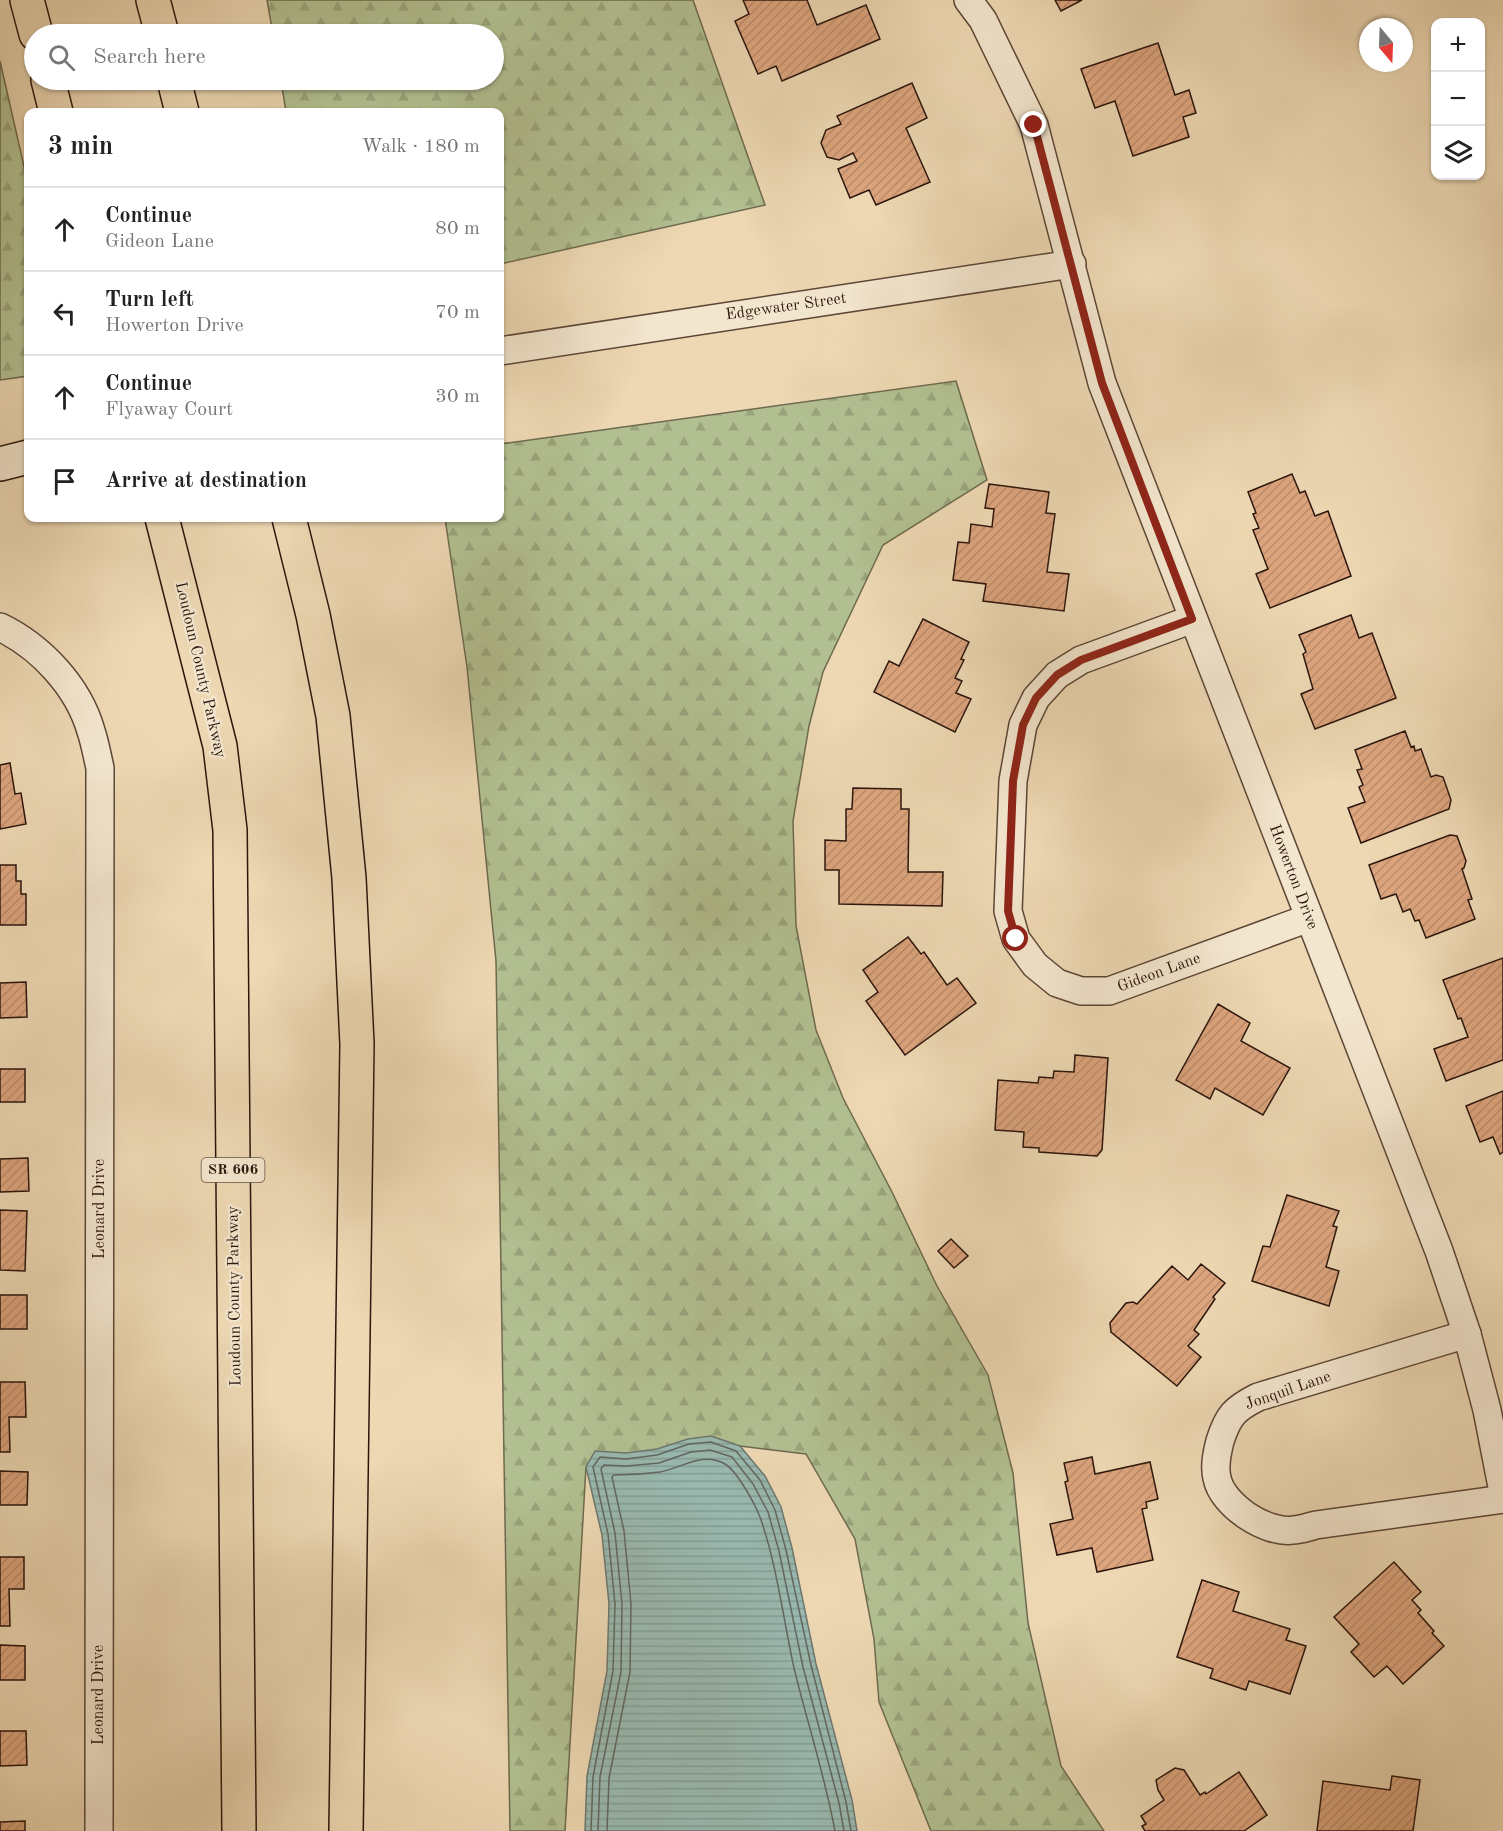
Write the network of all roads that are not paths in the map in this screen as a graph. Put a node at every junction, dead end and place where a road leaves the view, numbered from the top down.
1 (27, 0) edge
2 (153, 0) edge
3 (968, 0) edge
4 (33, 24) edge
5 (159, 24) edge
6 (50, 90) edge
7 (176, 90) edge
8 (55, 108) edge
9 (181, 108) edge
10 (1072, 264) junction
11 (504, 350) edge
12 (24, 458) edge
13 (0, 464) edge
14 (163, 522) edge
15 (290, 522) edge
16 (1192, 619) junction
17 (0, 627) edge
18 (1309, 918) junction
19 (1467, 1334) junction
20 (1503, 1492) edge
21 (1503, 1499) edge
22 (99, 1831) edge
23 (239, 1831) edge
24 (346, 1831) edge

1 - 4 main road
2 - 5 main road
3 - 10 street, Howerton Drive
6 - 8 main road
7 - 9 main road
10 - 11 street, Edgewater Street
10 - 16 street, Howerton Drive
12 - 13 street
14 - 23 main road, Loudoun County Parkway / SR 606
15 - 24 main road
16 - 18 street, Howerton Drive
16 - 18 street, Gideon Lane
17 - 22 street, Leonard Drive
18 - 19 street, Howerton Drive
19 - 20 street, Howerton Drive
19 - 21 street, Jonquil Lane

